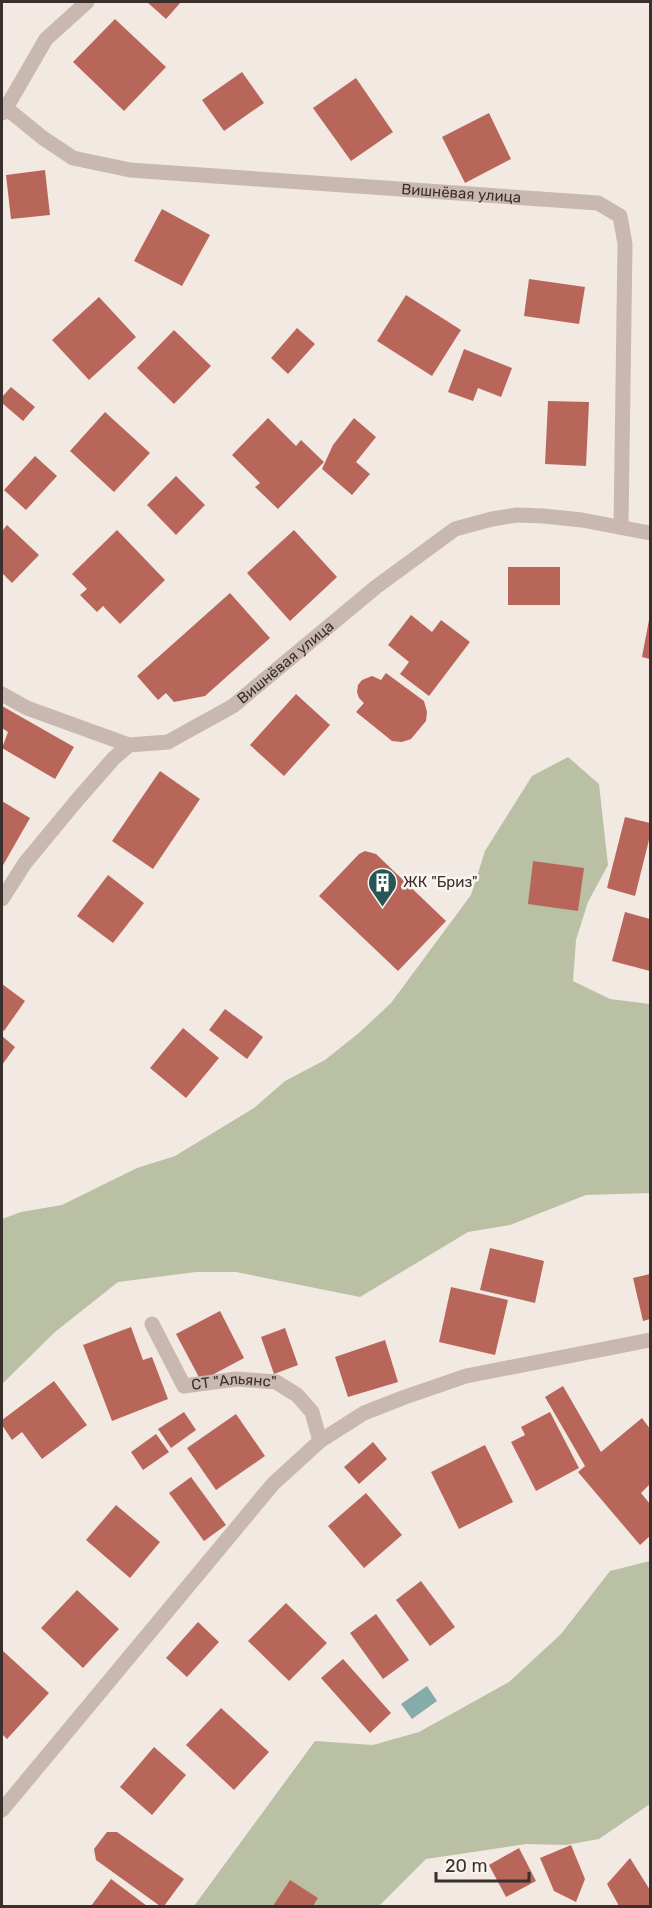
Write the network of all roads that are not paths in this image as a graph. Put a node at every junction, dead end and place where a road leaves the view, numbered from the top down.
1 (87, 2) edge
2 (4, 110) edge
3 (621, 526) junction
4 (651, 533) edge
5 (2, 694) edge
6 (129, 745) junction
7 (2, 899) edge
8 (152, 1324) dead end
9 (651, 1340) edge
10 (320, 1441) junction
11 (2, 1810) edge

1 - 2 street
2 - 3 street, Вишнёвая улица
3 - 4 street, Вишнёвая улица
3 - 6 street, Вишнёвая улица
5 - 6 street
6 - 7 street
8 - 10 street, СТ "Альянс"
9 - 10 street
10 - 11 street

